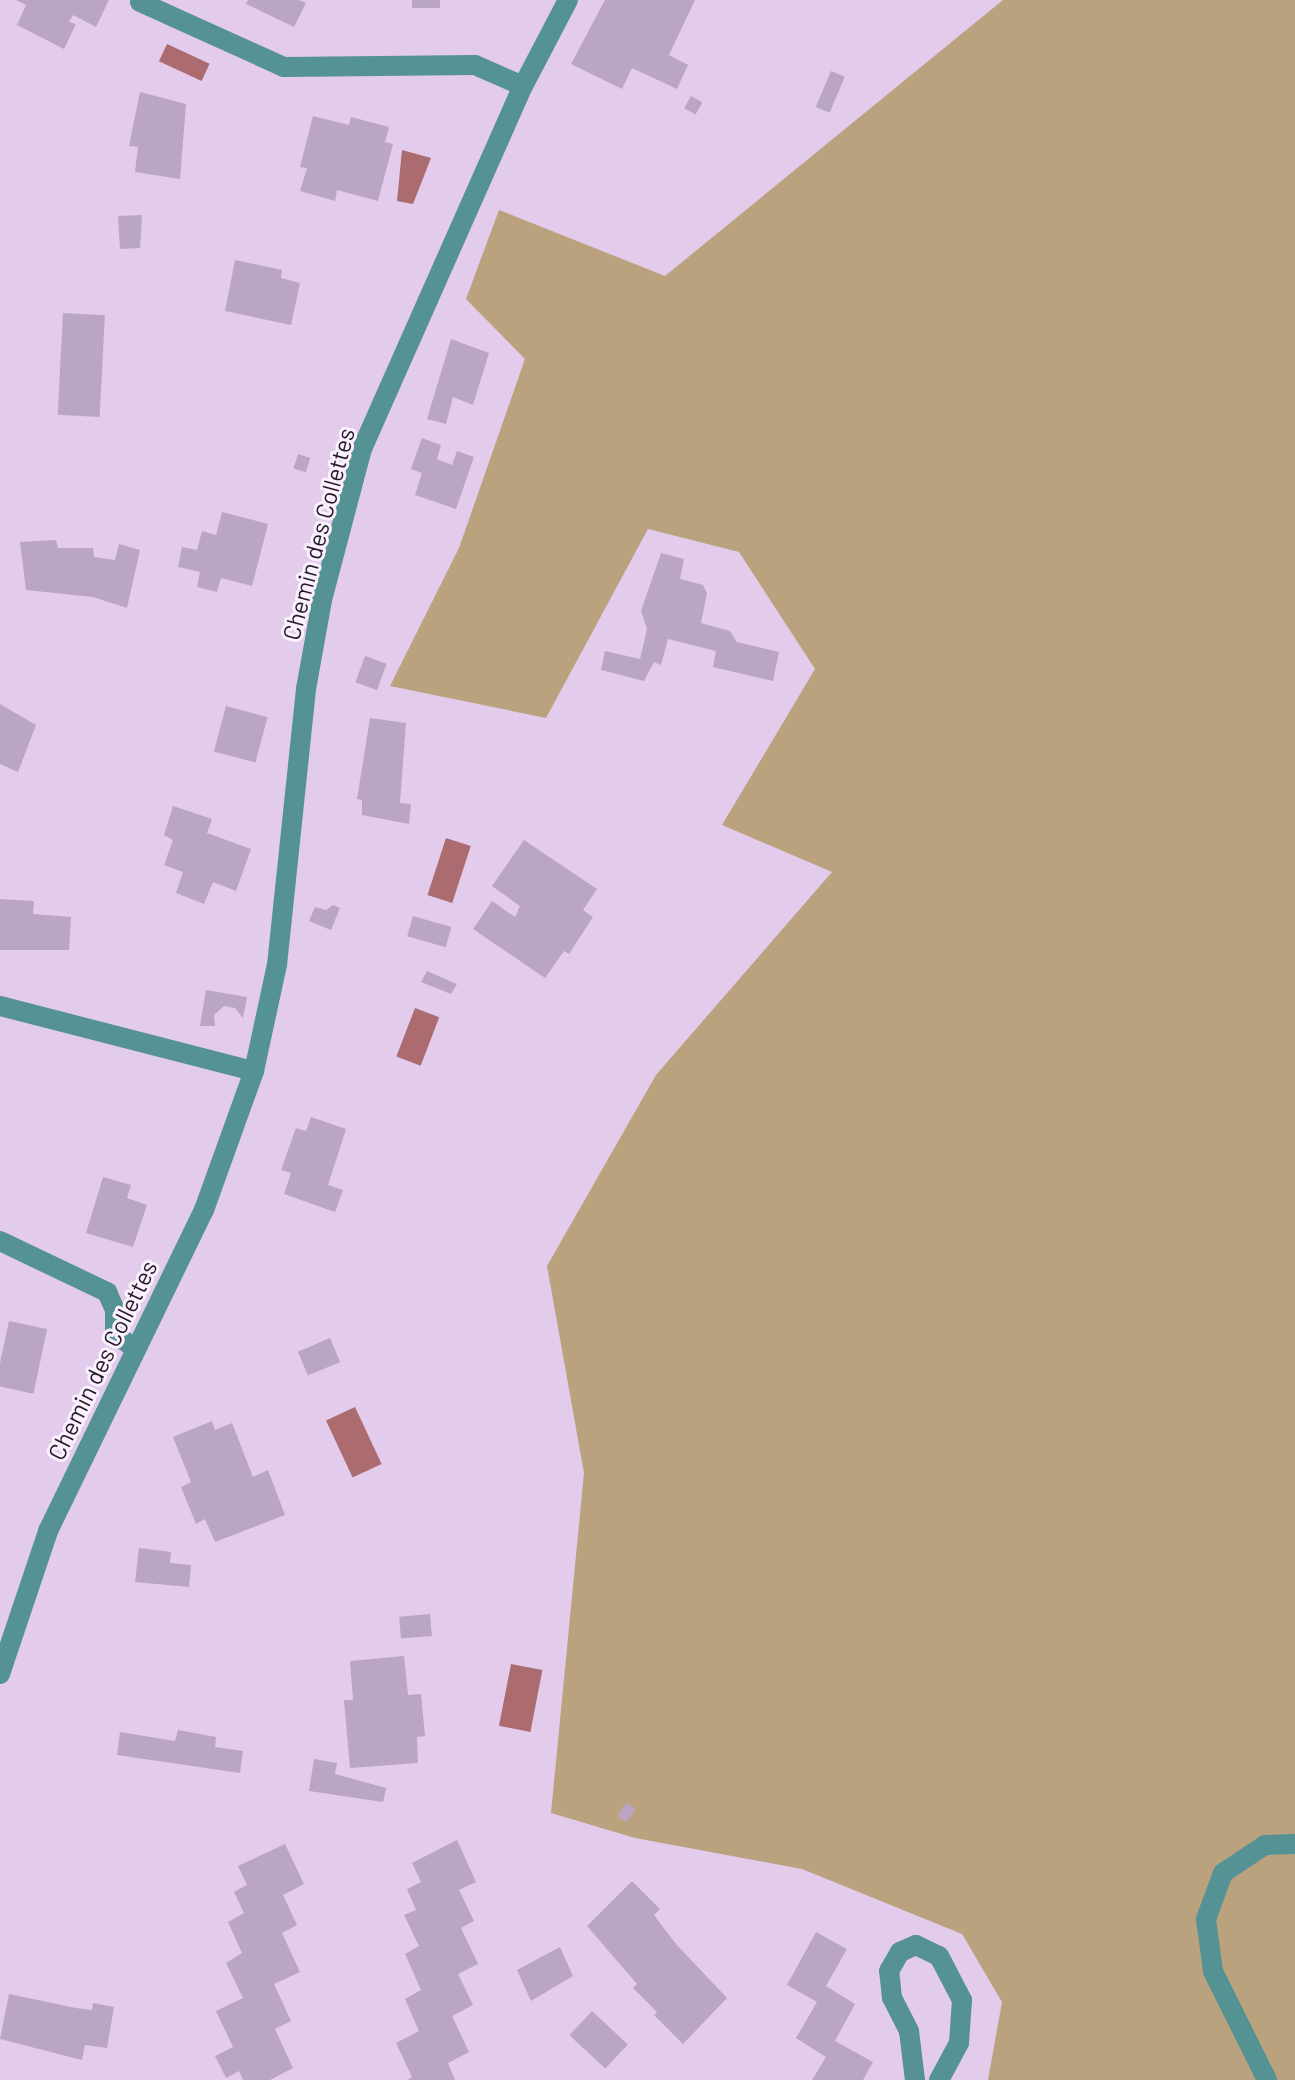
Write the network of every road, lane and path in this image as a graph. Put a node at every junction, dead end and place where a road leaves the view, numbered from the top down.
1 (568, 0) edge
2 (140, 2) edge
3 (523, 86) junction
4 (0, 1006) edge
5 (254, 1071) junction
6 (0, 1241) edge
7 (136, 1349) junction
8 (0, 1674) edge
9 (1295, 1844) edge
10 (915, 2080) edge
11 (939, 2080) edge
12 (1267, 2080) edge

1 - 3 street, Chemin des Collettes
2 - 3 street
3 - 5 street, Chemin des Collettes
4 - 5 street
5 - 7 street, Chemin des Collettes
6 - 7 street
7 - 8 street, Chemin des Collettes
9 - 12 street
10 - 11 street

